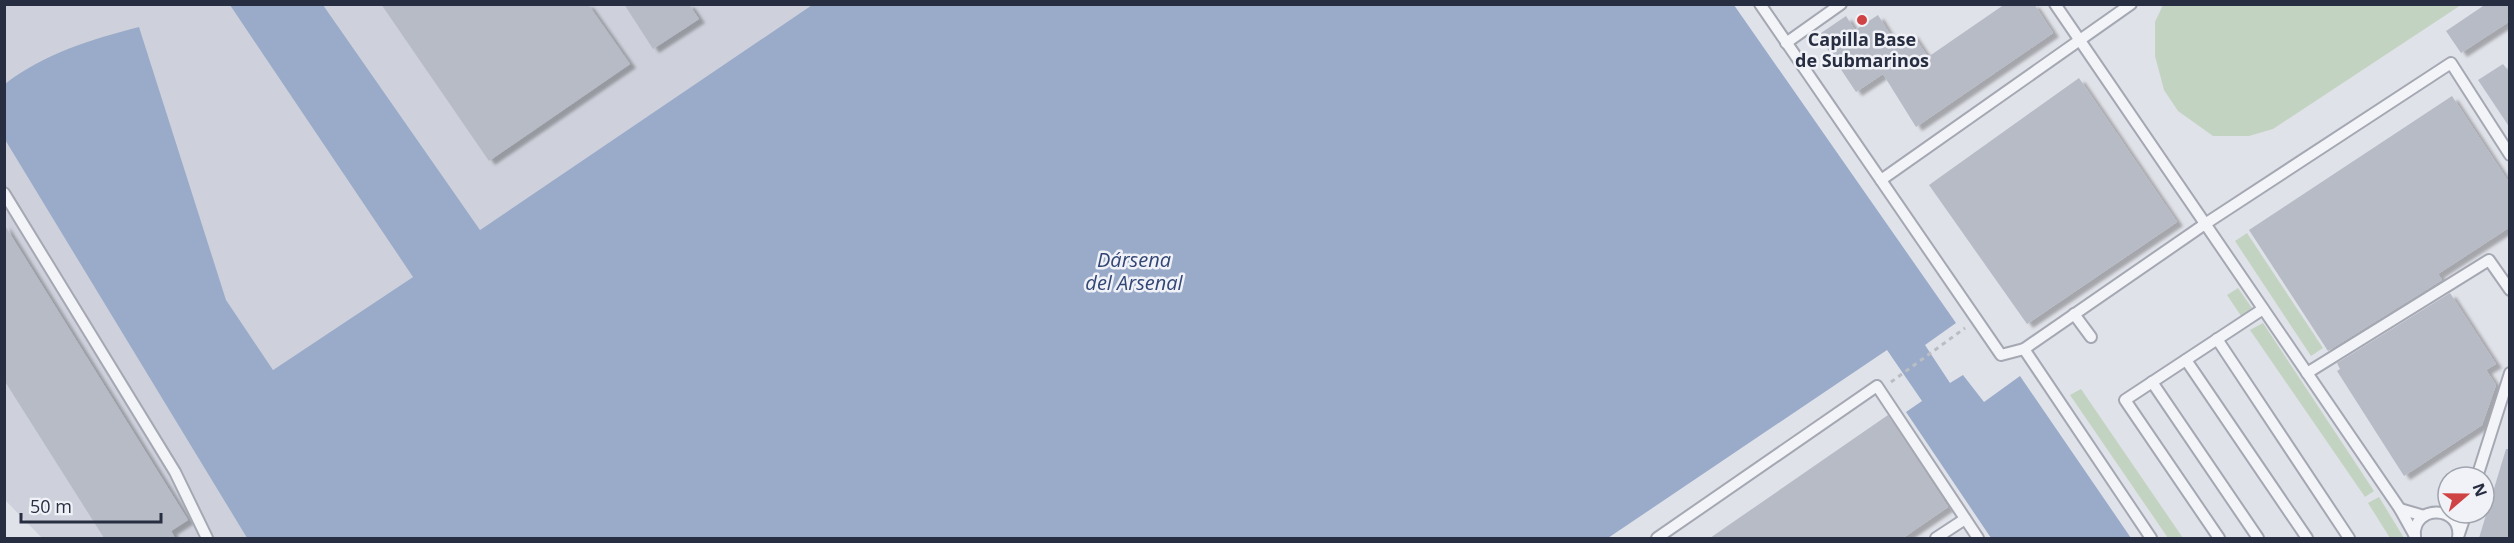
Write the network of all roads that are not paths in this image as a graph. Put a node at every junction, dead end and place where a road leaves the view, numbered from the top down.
1 (1760, 4) edge
2 (1841, 4) edge
3 (2055, 4) edge
4 (2131, 4) edge
5 (2080, 41) junction
6 (1786, 43) junction
7 (2510, 155) edge
8 (1881, 180) junction
9 (4, 193) edge
10 (2205, 224) junction
11 (2510, 290) edge
12 (2263, 309) junction
13 (2074, 314) junction
14 (2091, 337) dead end
15 (2217, 339) junction
16 (2024, 349) junction
17 (2186, 360) junction
18 (2307, 373) junction
19 (2510, 373) edge
20 (2152, 382) junction
21 (2481, 465) edge
22 (2400, 509) junction
23 (2436, 513) edge
24 (2424, 516) junction
25 (1965, 519) junction
26 (2415, 537) edge
27 (207, 538) edge
28 (1657, 538) edge
29 (1936, 538) edge
30 (1978, 538) edge
31 (2151, 538) edge
32 (2219, 538) edge
33 (2258, 538) edge
34 (2307, 538) edge
35 (2349, 538) edge

1 - 6 lane
2 - 6 lane
3 - 5 lane
4 - 5 lane
5 - 8 lane
5 - 10 lane
6 - 8 lane
7 - 10 lane
8 - 16 lane
9 - 27 lane
10 - 12 lane
10 - 13 lane
11 - 18 lane
12 - 15 lane
12 - 18 lane
13 - 14 lane
13 - 16 lane
15 - 17 lane
15 - 35 lane
16 - 31 lane
17 - 20 lane
17 - 34 lane
18 - 22 lane
19 - 21 lane
20 - 32 lane
20 - 33 lane
22 - 24 lane
22 - 26 lane
23 - 24 lane
24 - 26 lane
25 - 28 lane
25 - 29 lane
25 - 30 lane

